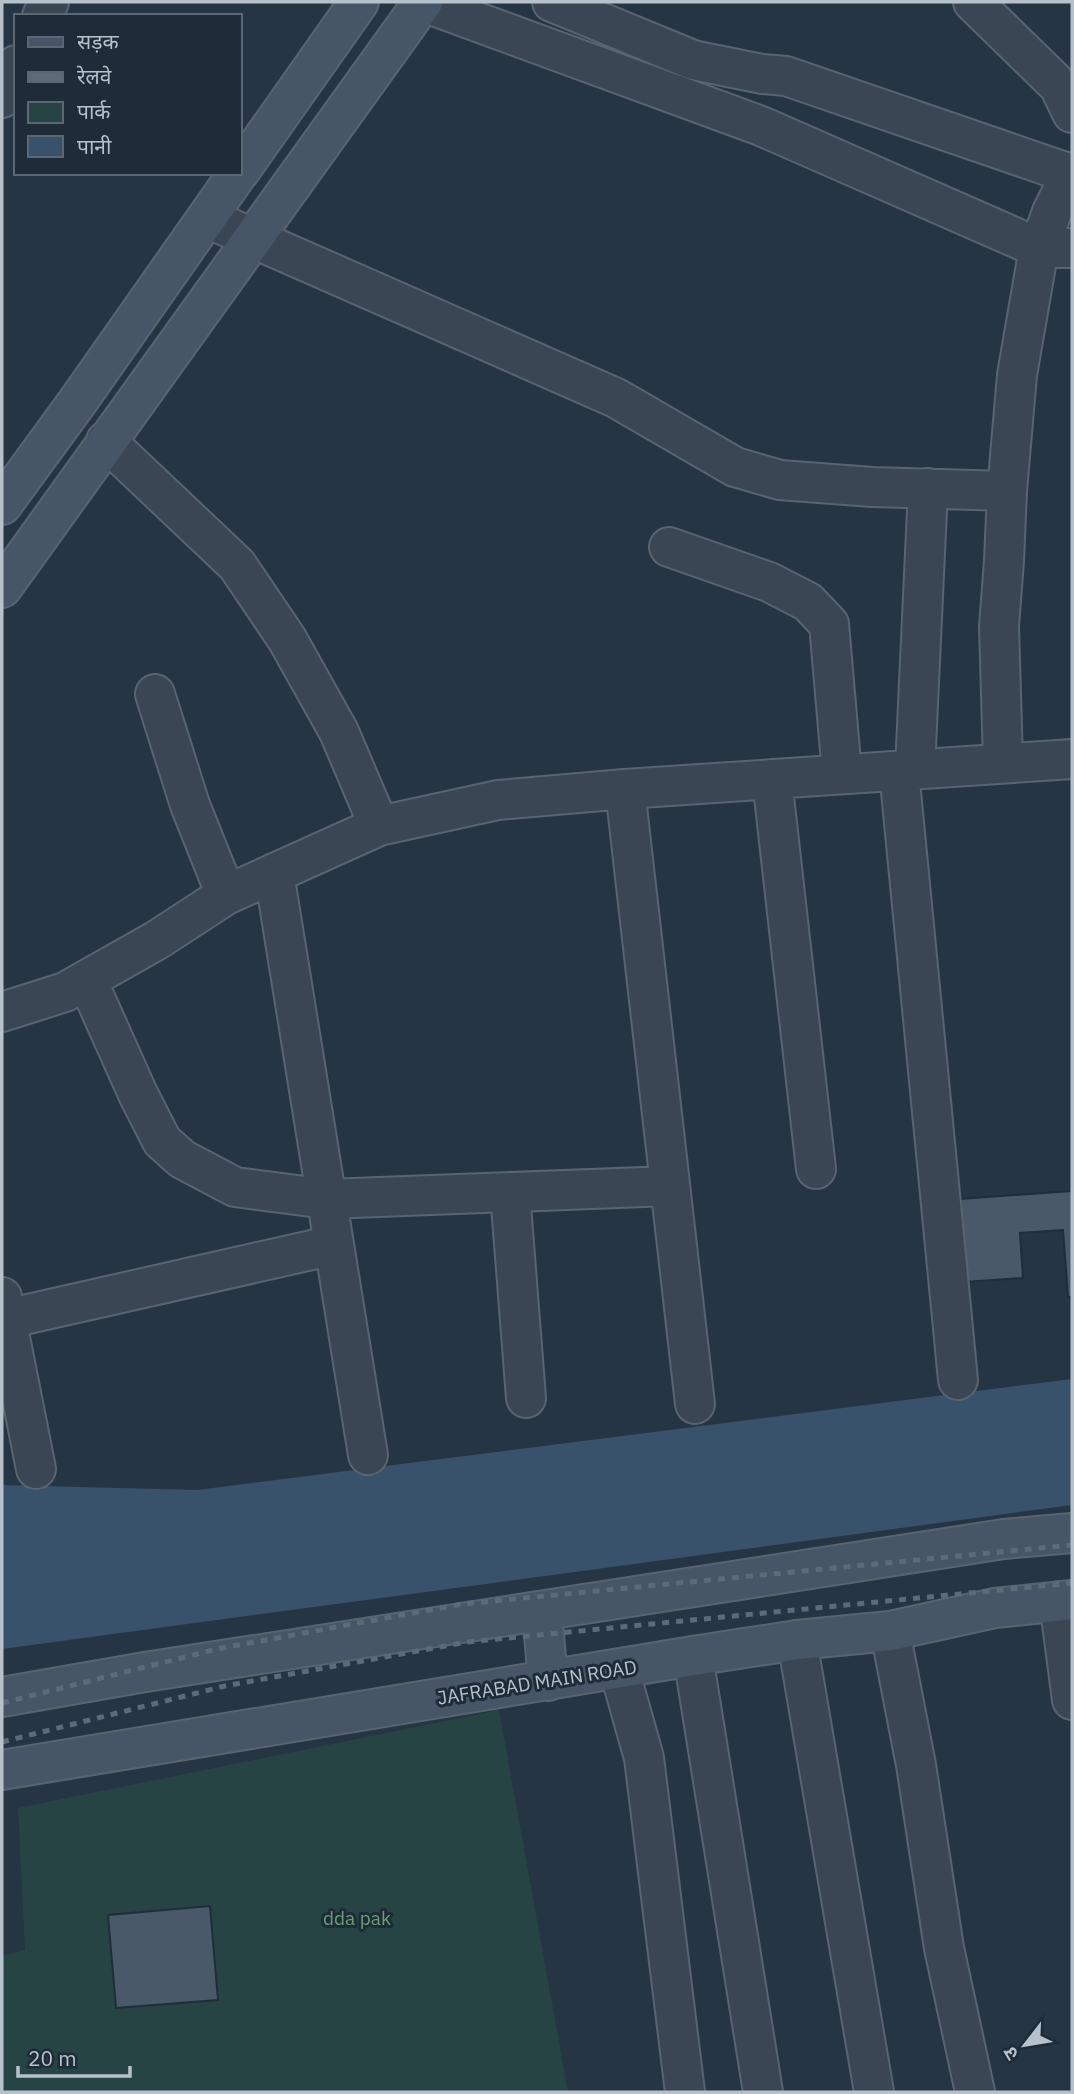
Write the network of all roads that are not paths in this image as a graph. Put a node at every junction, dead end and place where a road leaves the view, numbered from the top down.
1 (359, 2) edge
2 (423, 2) edge
3 (552, 2) edge
4 (973, 2) edge
5 (1027, 53) junction
6 (1072, 66) edge
7 (14, 68) edge
8 (2, 98) edge
9 (1072, 113) edge
10 (242, 168) edge
11 (1072, 173) edge
12 (237, 175) edge
13 (207, 218) junction
14 (252, 238) junction
15 (1056, 248) edge
16 (107, 441) junction
17 (929, 488) junction
18 (1007, 491) junction
19 (2, 506) edge
20 (2, 519) edge
21 (34, 542) junction
22 (669, 547) dead end
23 (2, 588) edge
24 (155, 694) dead end
25 (1072, 759) edge
26 (1003, 763) junction
27 (907, 770) junction
28 (842, 775) junction
29 (772, 779) junction
30 (625, 789) junction
31 (379, 827) junction
32 (274, 873) junction
33 (226, 895) junction
34 (87, 980) junction
35 (2, 1012) edge
36 (816, 1169) dead end
37 (670, 1186) junction
38 (510, 1192) junction
39 (327, 1199) junction
40 (334, 1245) junction
41 (4, 1308) edge
42 (958, 1380) dead end
43 (526, 1398) dead end
44 (695, 1404) dead end
45 (368, 1455) dead end
46 (36, 1469) dead end
47 (1072, 1533) edge
48 (1066, 1600) edge
49 (542, 1611) junction
50 (890, 1631) junction
51 (797, 1640) junction
52 (693, 1656) junction
53 (619, 1669) junction
54 (548, 1681) junction
55 (2, 1697) edge
56 (1072, 1700) edge
57 (2, 1770) edge
58 (685, 2092) edge
59 (763, 2092) edge
60 (874, 2092) edge
61 (975, 2092) edge

1 - 10 main road
2 - 14 main road
2 - 15 street
3 - 11 street
4 - 5 street
5 - 6 street
5 - 9 street
7 - 8 street
11 - 15 street
12 - 13 main road
13 - 14 street
13 - 19 main road
14 - 16 main road
14 - 17 street
15 - 18 street
16 - 21 main road
16 - 31 street
17 - 18 street
17 - 27 street
18 - 26 street
20 - 21 main road
21 - 23 main road
22 - 28 street
24 - 33 street
25 - 26 street
26 - 27 street
27 - 28 street
27 - 42 street
28 - 29 street
29 - 30 street
29 - 36 street
30 - 31 street
30 - 37 street
31 - 32 street
32 - 33 street
32 - 39 street
33 - 34 street
34 - 35 street
34 - 39 street
37 - 38 street
37 - 44 street
38 - 39 street
38 - 43 street
39 - 40 street
40 - 41 street
40 - 45 street
41 - 46 street
47 - 49 main road
48 - 50 main road, JAFRABAD MAIN ROAD
48 - 56 street
49 - 54 main road
49 - 55 main road
50 - 51 main road, JAFRABAD MAIN ROAD
50 - 61 street
51 - 52 main road, JAFRABAD MAIN ROAD
51 - 60 street
52 - 53 main road, JAFRABAD MAIN ROAD
52 - 59 street
53 - 54 main road, JAFRABAD MAIN ROAD
53 - 58 street
54 - 57 main road, JAFRABAD MAIN ROAD

